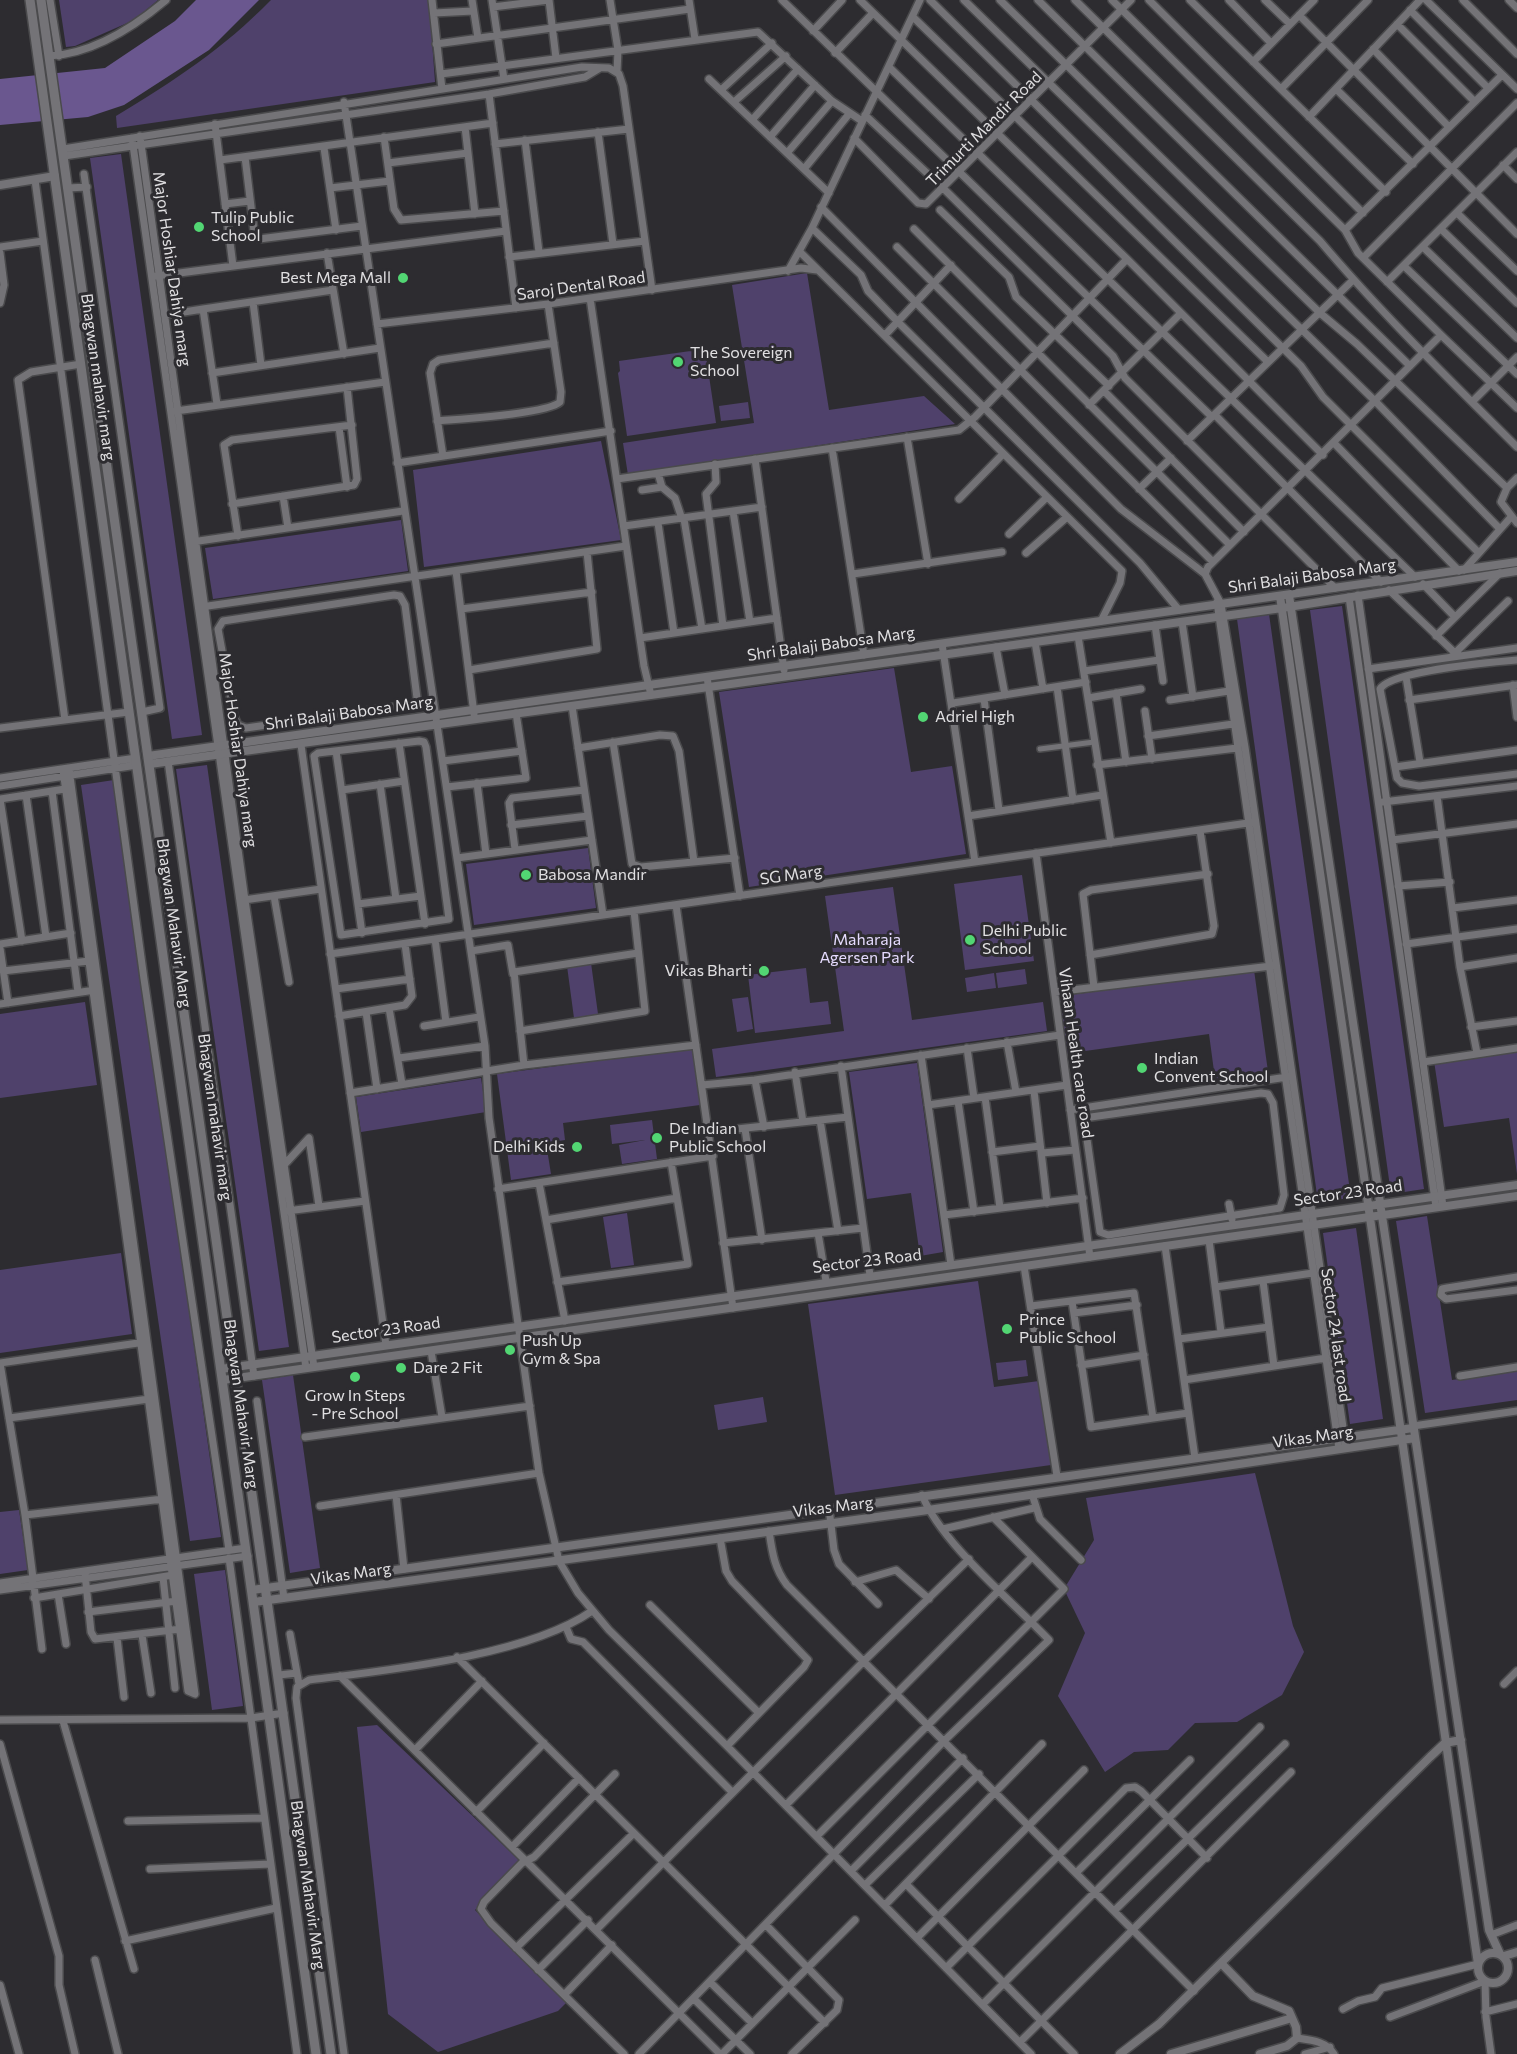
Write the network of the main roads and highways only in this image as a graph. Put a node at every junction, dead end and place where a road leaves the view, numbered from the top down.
1 (30, 0) edge
2 (41, 0) edge
3 (110, 487) junction
4 (98, 488) junction
5 (137, 762) joint
6 (180, 974) junction
7 (167, 977) junction
8 (268, 1600) joint
9 (316, 2054) edge
10 (331, 2054) edge

1 - 4 main road, Bhagwan mahavir marg
2 - 3 main road, Bhagwan mahavir marg
3 - 4 main road
3 - 6 main road, Bhagwan mahavir marg
4 - 5 main road, Bhagwan mahavir marg
5 - 7 main road, Bhagwan Mahavir Marg
6 - 7 main road
6 - 8 main road, Bhagwan mahavir marg
7 - 9 main road, Bhagwan Mahavir Marg
8 - 10 main road, Bhagwan Mahavir Marg

